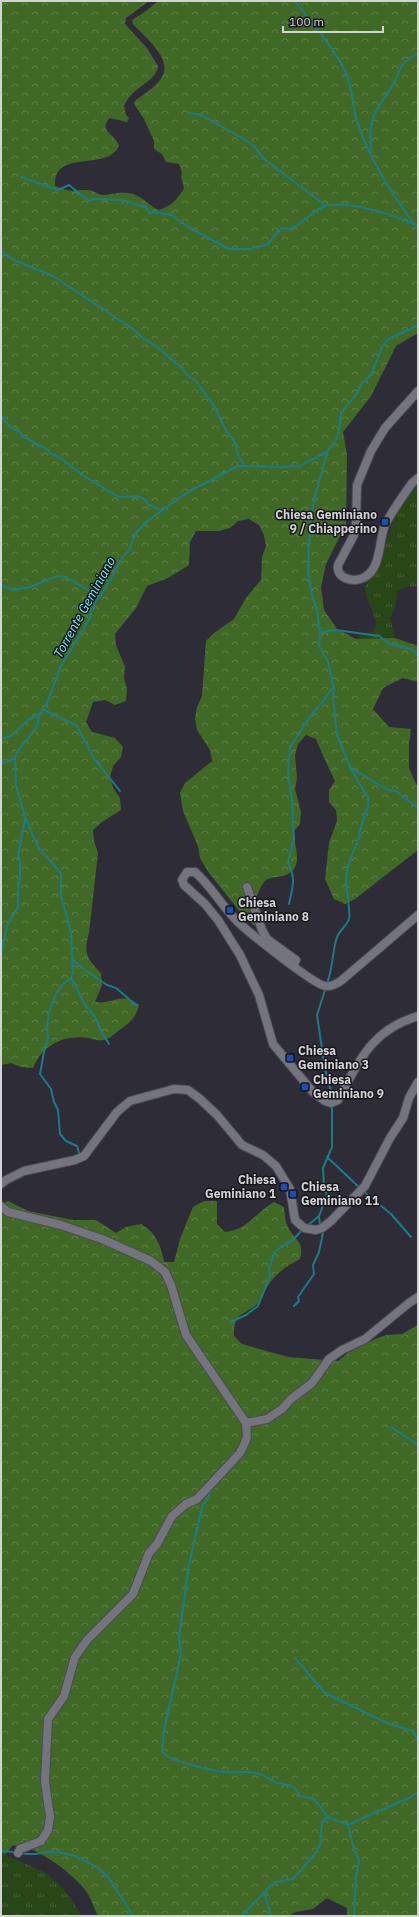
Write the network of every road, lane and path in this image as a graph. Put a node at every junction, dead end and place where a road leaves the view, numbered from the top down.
1 (418, 391) edge
2 (418, 478) edge
3 (254, 894) dead end
4 (418, 915) edge
5 (293, 965) junction
6 (418, 1016) edge
7 (418, 1082) edge
8 (1, 1184) edge
9 (1, 1206) edge
10 (418, 1297) edge
11 (246, 1423) junction
12 (18, 1853) dead end

1 - 2 street
3 - 5 street
4 - 5 street
5 - 6 street
7 - 8 street
9 - 11 street
10 - 11 street
11 - 12 street

